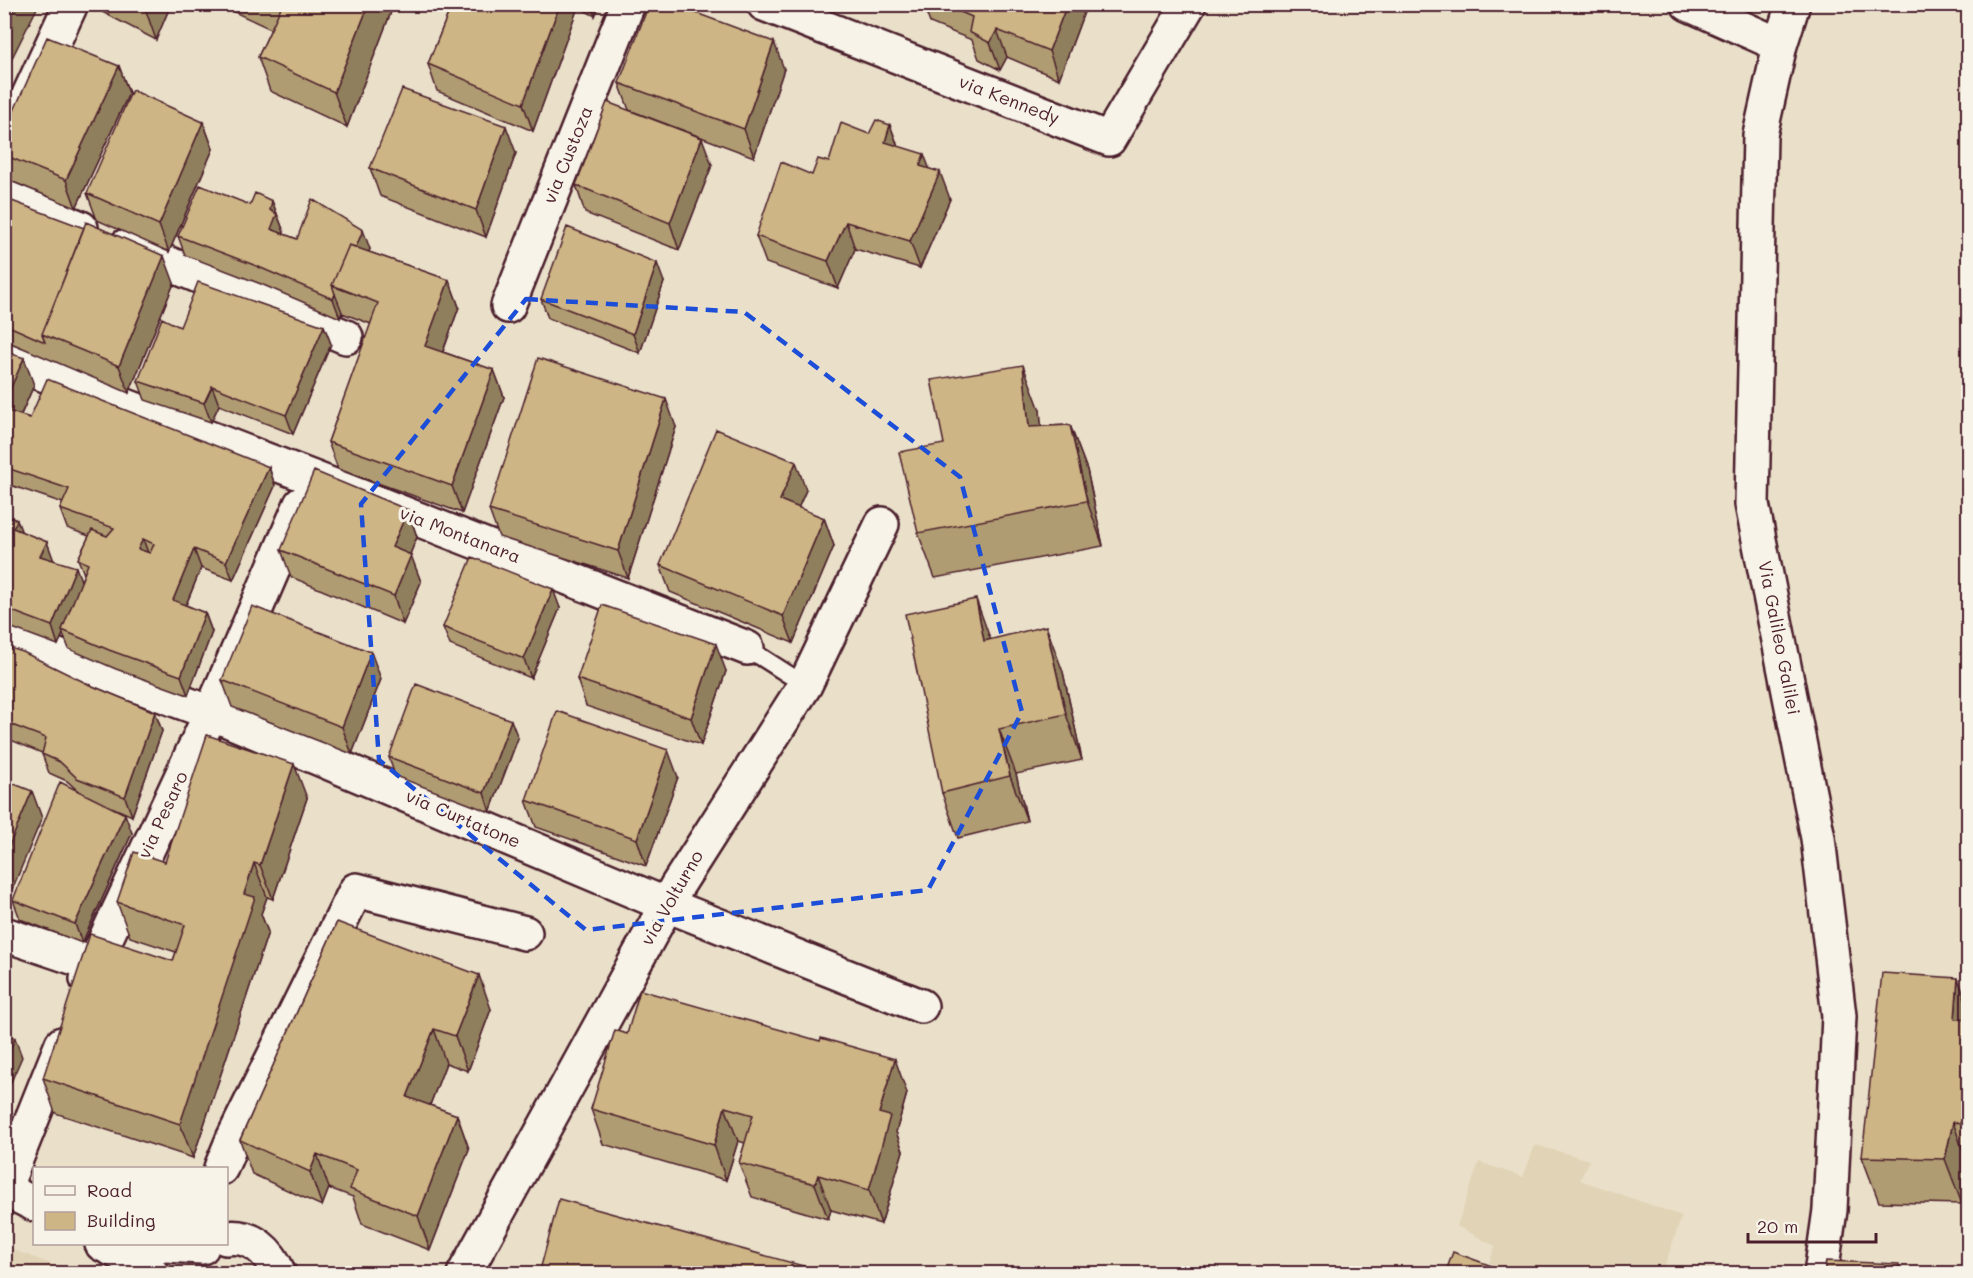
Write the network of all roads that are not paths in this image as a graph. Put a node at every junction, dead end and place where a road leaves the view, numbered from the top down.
1 (70, 4) edge
2 (628, 4) edge
3 (764, 4) edge
4 (1189, 4) edge
5 (1688, 4) edge
6 (1793, 4) edge
7 (1780, 45) junction
8 (8, 130) edge
9 (4, 197) edge
10 (508, 306) dead end
11 (346, 337) dead end
12 (4, 359) edge
13 (313, 478) junction
14 (882, 524) dead end
15 (4, 636) edge
16 (747, 648) joint
17 (805, 685) junction
18 (211, 713) junction
19 (667, 905) junction
20 (525, 933) dead end
21 (4, 934) edge
22 (93, 964) junction
23 (921, 1006) dead end
24 (221, 1167) edge
25 (4, 1189) edge
26 (33, 1204) edge
27 (228, 1240) edge
28 (104, 1245) edge
29 (155, 1245) edge
30 (206, 1251) edge
31 (280, 1269) edge
32 (152, 1274) edge
33 (464, 1274) edge
34 (1821, 1274) edge

1 - 8 street
2 - 10 street, via Custoza
3 - 4 street, via Kennedy
5 - 7 street
6 - 7 street, Via Galileo Galilei
7 - 34 street, Via Galileo Galilei
9 - 11 street
12 - 13 street, via Montanara
13 - 16 street, via Montanara
13 - 18 street, via Pesaro
14 - 17 street, via Volturno
15 - 18 street, via Curtatone
16 - 17 lane
17 - 19 street, via Volturno
18 - 19 street, via Curtatone
18 - 22 street, via Pesaro
19 - 23 street, via Curtatone
19 - 33 street, via Volturno
20 - 24 street
21 - 22 street
22 - 25 street, via Pesaro
25 - 26 street
27 - 31 street
28 - 32 street
29 - 30 street

